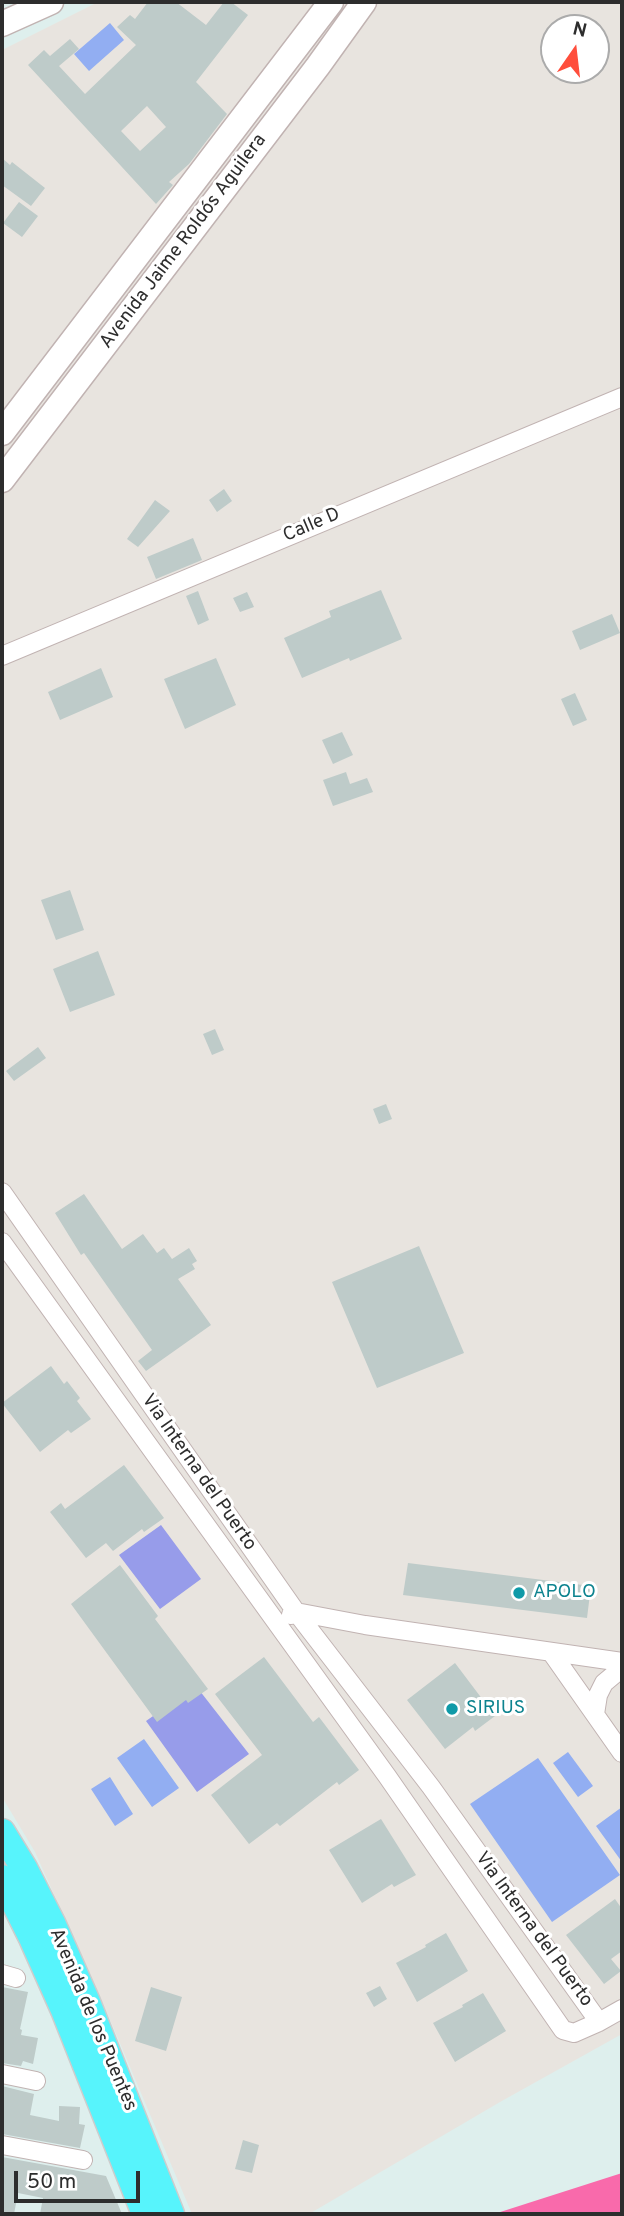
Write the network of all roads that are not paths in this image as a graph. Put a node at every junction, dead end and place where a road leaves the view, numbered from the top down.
1 (51, 2) edge
2 (331, 2) edge
3 (364, 2) edge
4 (2, 24) edge
5 (622, 397) edge
6 (2, 433) edge
7 (2, 480) edge
8 (2, 656) edge
9 (2, 1192) edge
10 (2, 1242) edge
11 (296, 1612) junction
12 (277, 1623) junction
13 (551, 1651) junction
14 (622, 1662) edge
15 (622, 1668) edge
16 (595, 1713) junction
17 (622, 1753) edge
18 (2, 1832) edge
19 (2, 1878) edge
20 (622, 2009) edge
21 (599, 2022) junction
22 (2, 2074) edge
23 (36, 2081) dead end
24 (2, 2145) edge
25 (83, 2160) dead end
26 (145, 2214) edge
27 (171, 2214) edge

1 - 4 street
2 - 6 street, Avenida Jaime Roldós Aguilera
3 - 7 street, Avenida Jaime Roldós Aguilera
5 - 8 street, Calle D
9 - 11 street, Via Interna del Puerto
10 - 12 street, Via Interna del Puerto
11 - 12 street
11 - 13 street
11 - 21 street, Via Interna del Puerto
12 - 21 street, Via Interna del Puerto
13 - 14 street
13 - 16 street
15 - 16 street
16 - 17 street
18 - 27 main road, Avenida de los Puentes
19 - 26 main road, Avenida de los Puentes
20 - 21 street
22 - 23 street
24 - 25 street

